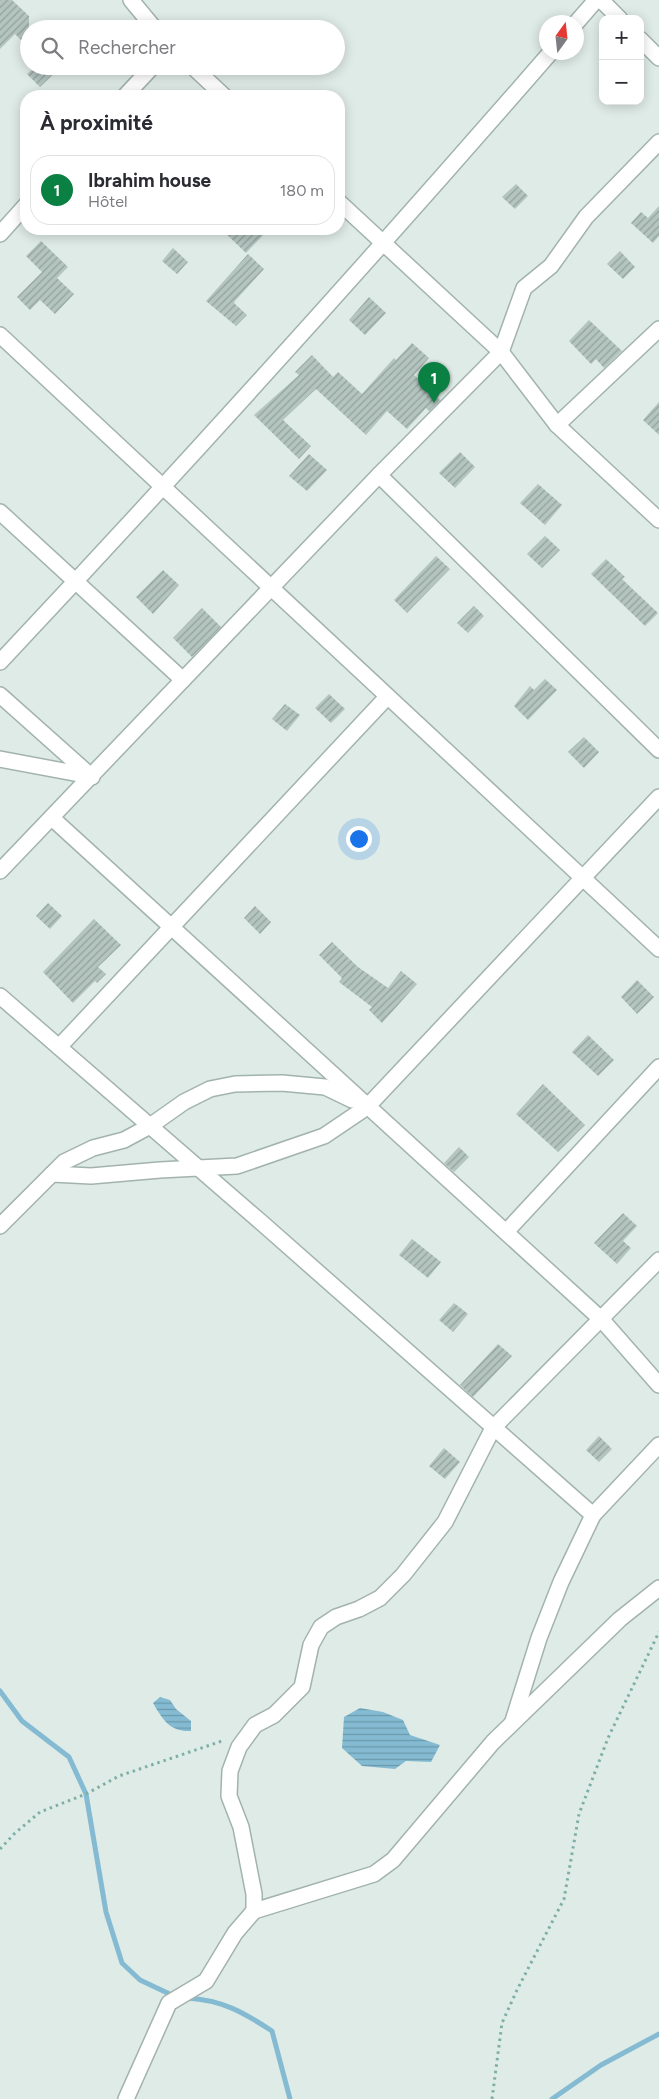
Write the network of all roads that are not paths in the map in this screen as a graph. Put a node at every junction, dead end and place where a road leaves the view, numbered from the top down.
1 (131, 0) edge
2 (596, 0) edge
3 (601, 0) edge
4 (583, 15) edge
5 (616, 15) edge
6 (148, 20) edge
7 (644, 44) edge
8 (659, 58) edge
9 (544, 60) edge
10 (145, 75) edge
11 (202, 75) edge
12 (131, 90) edge
13 (218, 90) edge
14 (659, 142) edge
15 (345, 208) edge
16 (20, 212) edge
17 (0, 234) edge
18 (384, 244) junction
19 (659, 329) edge
20 (0, 335) edge
21 (501, 352) junction
22 (557, 425) junction
23 (378, 475) junction
24 (164, 488) junction
25 (0, 512) edge
26 (659, 520) edge
27 (76, 582) junction
28 (271, 588) junction
29 (0, 662) edge
30 (183, 680) junction
31 (0, 695) edge
32 (387, 697) junction
33 (659, 750) edge
34 (0, 759) edge
35 (92, 777) junction
36 (659, 797) edge
37 (52, 818) junction
38 (0, 871) edge
39 (583, 879) junction
40 (171, 927) junction
41 (659, 949) edge
42 (0, 996) edge
43 (59, 1047) junction
44 (659, 1067) edge
45 (367, 1107) junction
46 (150, 1126) junction
47 (199, 1169) junction
48 (52, 1174) junction
49 (0, 1226) edge
50 (506, 1232) junction
51 (659, 1260) edge
52 (602, 1320) junction
53 (659, 1385) edge
54 (493, 1428) junction
55 (659, 1445) edge
56 (593, 1515) junction
57 (659, 1588) edge
58 (512, 1724) junction
59 (254, 1911) junction
60 (126, 2099) edge

1 - 6 street
2 - 4 street
3 - 5 street
7 - 8 street
9 - 18 street
10 - 12 street
11 - 13 street
14 - 21 street
15 - 18 street
16 - 17 street
18 - 21 street
18 - 24 street
19 - 22 street
20 - 24 street
21 - 22 street
21 - 23 street
22 - 26 street
23 - 28 street
23 - 33 street
24 - 27 street
24 - 28 street
25 - 27 street
27 - 29 street
27 - 30 street
28 - 30 street
28 - 32 street
30 - 35 street
31 - 35 street
32 - 39 street
32 - 40 street
34 - 35 street
35 - 37 street
36 - 39 street
37 - 38 street
37 - 40 street
39 - 41 street
39 - 45 street
40 - 43 street
40 - 45 street
42 - 43 street
43 - 46 street
44 - 50 street
45 - 46 street
45 - 47 street
45 - 50 street
46 - 47 street
46 - 48 street
47 - 48 street
47 - 54 street
48 - 49 street
50 - 52 street
51 - 52 street
52 - 53 street
52 - 54 street
54 - 56 street
54 - 59 street
55 - 56 street
56 - 58 street
57 - 58 street
58 - 59 street
59 - 60 street

